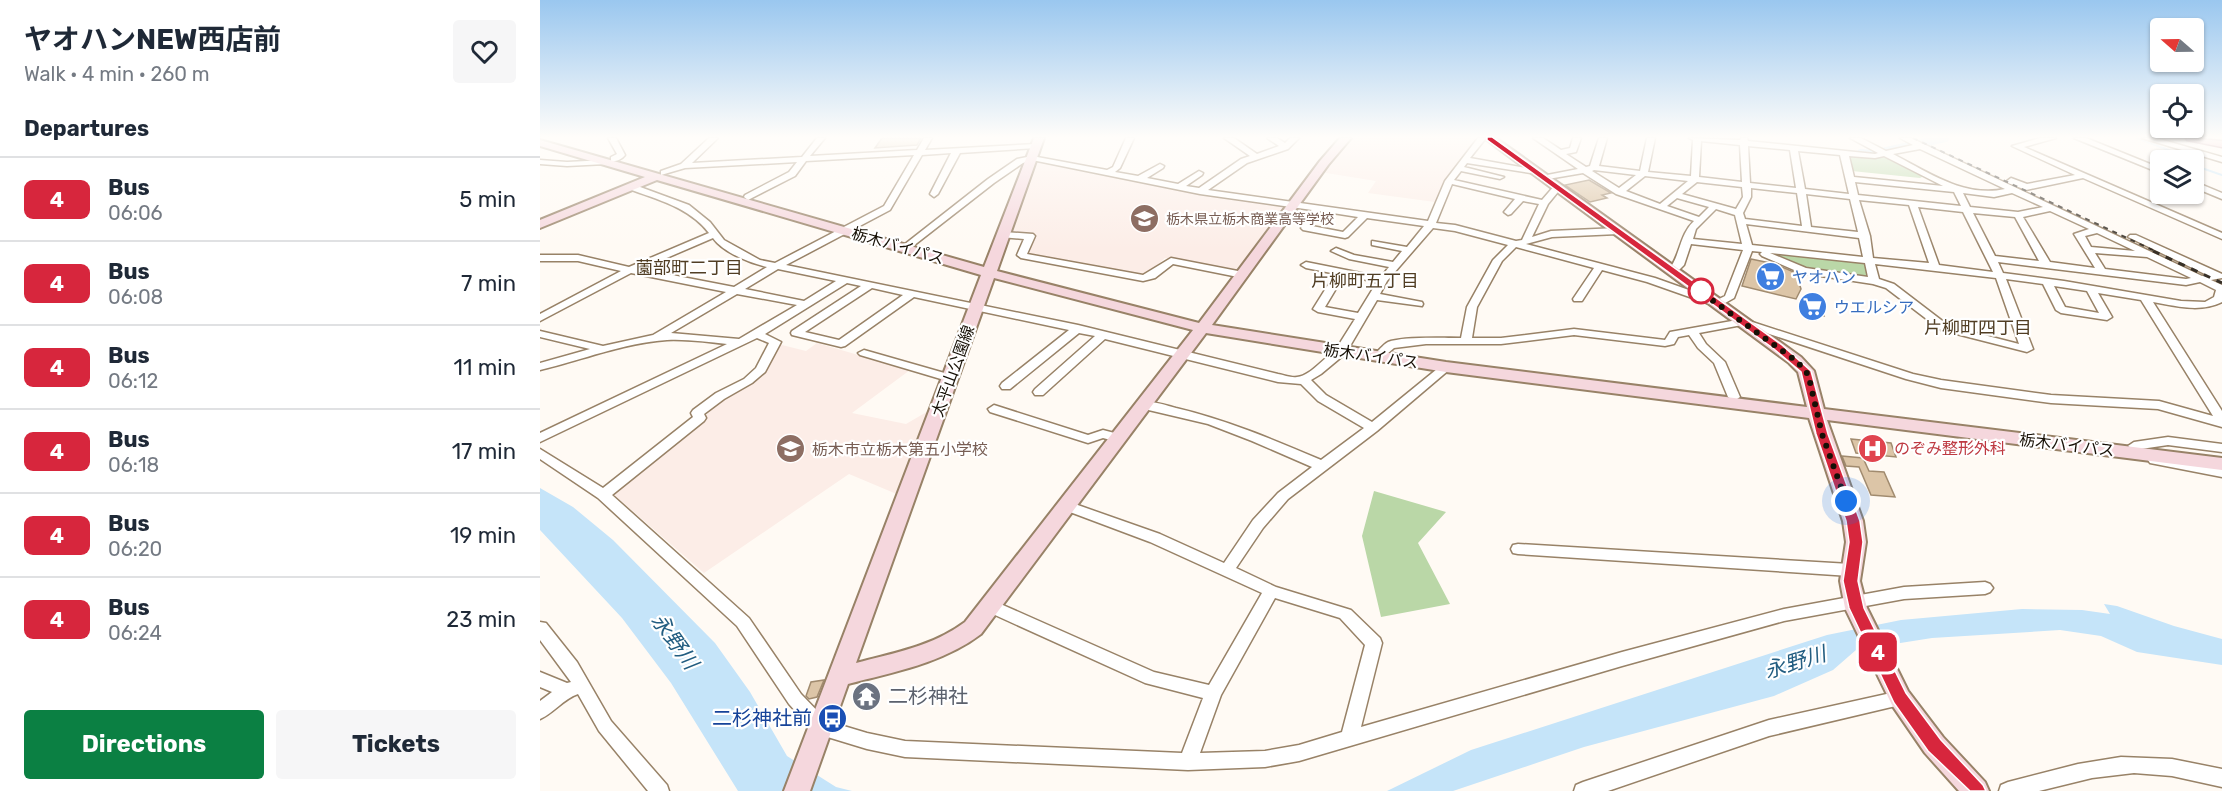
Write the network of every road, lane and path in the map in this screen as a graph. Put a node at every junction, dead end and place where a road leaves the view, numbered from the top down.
1 (660, 175) junction
2 (790, 175) edge
3 (906, 175) edge
4 (944, 175) edge
5 (1000, 175) edge
6 (1026, 175) edge
7 (1116, 175) edge
8 (1146, 175) edge
9 (1196, 175) edge
10 (1222, 175) edge
11 (1315, 175) edge
12 (1454, 175) edge
13 (1494, 175) edge
14 (1541, 175) edge
15 (1597, 175) edge
16 (1641, 175) edge
17 (1660, 175) edge
18 (1695, 175) edge
19 (1746, 175) edge
20 (1798, 175) edge
21 (1850, 175) edge
22 (1927, 175) edge
23 (1984, 175) edge
24 (1998, 175) edge
25 (2082, 176) joint
26 (1500, 177) dead end
27 (1695, 179) junction
28 (1851, 179) junction
29 (1138, 180) junction
30 (1449, 181) junction
31 (1747, 184) junction
32 (632, 186) junction
33 (1558, 187) junction
34 (2026, 187) junction
35 (1179, 188) junction
36 (2204, 189) edge
37 (1957, 190) junction
38 (2013, 190) junction
39 (1200, 191) junction
40 (1801, 191) junction
41 (1619, 192) junction
42 (934, 194) dead end
43 (1675, 195) junction
44 (2222, 196) edge
45 (748, 197) junction
46 (1521, 197) junction
47 (1856, 197) junction
48 (1544, 203) junction
49 (1912, 203) junction
50 (1293, 205) junction
51 (1715, 206) junction
52 (1318, 207) junction
53 (1661, 207) junction
54 (2051, 208) junction
55 (1966, 209) junction
56 (1508, 212) dead end
57 (1366, 214) junction
58 (2018, 215) junction
59 (1740, 217) junction
60 (1700, 220) junction
61 (540, 224) edge
62 (1431, 224) junction
63 (848, 229) junction
64 (1807, 229) junction
65 (2097, 230) junction
66 (1618, 231) junction
67 (713, 235) junction
68 (1003, 235) junction
69 (1865, 236) junction
70 (2222, 236) edge
71 (1526, 239) junction
72 (1686, 241) junction
73 (1375, 243) dead end
74 (1513, 245) junction
75 (908, 246) junction
76 (1748, 249) junction
77 (2088, 249) junction
78 (1409, 250) junction
79 (1336, 251) dead end
80 (2149, 254) junction
81 (540, 258) edge
82 (1991, 258) junction
83 (1871, 260) junction
84 (2046, 264) junction
85 (1306, 265) dead end
86 (1394, 265) junction
87 (776, 266) junction
88 (1599, 267) junction
89 (1935, 267) junction
90 (991, 269) junction
91 (630, 270) junction
92 (1673, 271) junction
93 (2102, 272) junction
94 (1243, 275) junction
95 (2219, 275) edge
96 (2000, 276) junction
97 (2201, 279) junction
98 (846, 280) junction
99 (1383, 280) junction
100 (1874, 281) junction
101 (2047, 282) junction
102 (870, 285) junction
103 (1332, 287) dead end
104 (2091, 289) junction
105 (736, 290) junction
106 (911, 294) junction
107 (1372, 297) junction
108 (2144, 297) junction
109 (1578, 299) dead end
110 (806, 304) junction
111 (1418, 304) dead end
112 (1718, 304) junction
113 (977, 306) junction
114 (1362, 316) junction
115 (540, 318) edge
116 (1743, 322) junction
117 (1204, 325) junction
118 (1078, 328) junction
119 (1692, 331) junction
120 (540, 334) edge
121 (758, 334) junction
122 (1104, 335) junction
123 (656, 338) junction
124 (1466, 341) junction
125 (741, 342) junction
126 (604, 349) junction
127 (1343, 349) junction
128 (1383, 352) junction
129 (864, 353) dead end
130 (1183, 354) junction
131 (540, 367) edge
132 (1446, 367) junction
133 (951, 378) junction
134 (1303, 379) junction
135 (1006, 386) dead end
136 (1039, 392) dead end
137 (1734, 397) junction
138 (1144, 405) junction
139 (994, 409) dead end
140 (1815, 409) junction
141 (2222, 422) edge
142 (1373, 428) junction
143 (540, 438) edge
144 (1118, 438) junction
145 (2222, 448) edge
146 (2125, 449) junction
147 (540, 453) edge
148 (2222, 457) edge
149 (2222, 464) edge
150 (1322, 466) junction
151 (2222, 473) edge
152 (603, 495) junction
153 (1067, 506) junction
154 (1518, 549) dead end
155 (1850, 570) junction
156 (1226, 571) junction
157 (1985, 588) dead end
158 (1271, 591) junction
159 (1855, 604) junction
160 (990, 606) junction
161 (540, 628) edge
162 (839, 677) junction
163 (540, 679) edge
164 (573, 689) junction
165 (1213, 693) junction
166 (1898, 694) junction
167 (540, 711) edge
168 (819, 732) junction
169 (1350, 737) junction
170 (1188, 762) junction
171 (2222, 778) edge
172 (660, 791) edge
173 (797, 791) edge
174 (1583, 791) edge
175 (1976, 791) edge
176 (2008, 791) edge

1 - 32 main road
1 - 45 main road, 栃木バイパス
1 - 63 main road, 栃木バイパス
2 - 45 street
3 - 63 street
4 - 42 street
5 - 75 street
6 - 68 main road, 太平山公園線
7 - 29 street
8 - 29 street
9 - 35 street
10 - 39 street
11 - 50 main road
12 - 30 street
13 - 26 street
14 - 33 main road
15 - 41 street
16 - 41 street
17 - 27 street
18 - 27 street
19 - 31 street
20 - 40 street
21 - 28 street
22 - 37 street
23 - 38 street
24 - 34 street
25 - 34 street
25 - 70 street
27 - 31 street
27 - 43 street
28 - 37 street
28 - 47 street
29 - 35 street
30 - 46 street
30 - 62 street
31 - 40 street
31 - 59 street
32 - 61 main road
32 - 67 street
33 - 48 street
33 - 66 main road
34 - 95 street
35 - 39 street
36 - 44 street
37 - 38 street
37 - 55 street
38 - 54 street
39 - 50 street
40 - 47 street
40 - 64 street
41 - 53 street
43 - 51 street
43 - 53 street
45 - 63 main road, 栃木バイパス
46 - 48 street
46 - 56 street
47 - 49 street
47 - 69 street
48 - 71 street
49 - 55 street
49 - 89 street
50 - 52 street
50 - 94 main road
51 - 59 street
51 - 60 street
52 - 57 street
52 - 57 street
53 - 60 street
54 - 58 street
54 - 65 street
55 - 58 street
55 - 82 street
57 - 62 street
58 - 84 street
59 - 64 street
59 - 76 street
60 - 72 street
62 - 74 street
62 - 78 street
63 - 75 main road, 栃木バイパス
63 - 87 street
64 - 69 street
65 - 77 street
65 - 80 street
66 - 71 street
66 - 92 main road
67 - 87 street
67 - 91 street
68 - 90 main road, 太平山公園線
68 - 94 street
69 - 83 street
71 - 74 street
72 - 76 street
72 - 92 street
73 - 78 street
74 - 88 street
74 - 124 street
75 - 90 main road, 栃木バイパス
76 - 83 street
76 - 100 street
76 - 112 street
77 - 80 street
77 - 93 street
78 - 86 street
79 - 86 street
80 - 97 street
81 - 91 street
82 - 84 street
82 - 96 street
83 - 89 street
83 - 100 street
84 - 93 street
85 - 99 street
86 - 99 street
87 - 98 street
87 - 105 street
88 - 109 street
88 - 112 street
89 - 96 street
90 - 113 main road, 太平山公園線
90 - 117 main road, 栃木バイパス
91 - 105 street
91 - 115 street
92 - 112 main road
93 - 97 street
94 - 117 main road
95 - 97 street
96 - 100 street
96 - 101 street
97 - 108 street
98 - 102 street
98 - 110 street
99 - 107 street
101 - 104 street
101 - 104 street
102 - 106 street
102 - 106 street
103 - 114 street
104 - 108 street
105 - 110 street
105 - 123 street
106 - 113 street
107 - 111 street
107 - 114 street
108 - 141 street
110 - 121 street
112 - 116 main road
113 - 118 street
113 - 133 main road, 太平山公園線
114 - 127 street
116 - 119 street
116 - 140 main road
116 - 141 street
117 - 127 main road, 栃木バイパス
117 - 130 main road
118 - 122 street
118 - 135 street
119 - 124 street
119 - 137 street
120 - 126 street
121 - 125 street
121 - 152 street
122 - 130 street
122 - 136 street
123 - 125 street
123 - 126 street
124 - 128 street
125 - 143 street
126 - 131 street
127 - 128 main road, 栃木バイパス
127 - 132 main road, 栃木バイパス
127 - 134 street
128 - 137 main road, 栃木バイパス
129 - 133 street
130 - 134 street
130 - 138 main road
132 - 140 main road, 栃木バイパス
132 - 142 street
133 - 162 main road, 太平山公園線
134 - 142 street
137 - 140 main road, 栃木バイパス
138 - 144 main road
138 - 150 street
139 - 144 street
140 - 146 main road, 栃木バイパス
140 - 155 main road
142 - 150 street
144 - 153 main road
145 - 146 street
146 - 148 main road, 栃木バイパス
146 - 149 main road, 栃木バイパス
146 - 151 street
147 - 152 street
150 - 156 street
152 - 168 street
153 - 156 street
153 - 160 main road
154 - 155 street
155 - 159 main road
156 - 158 street
157 - 159 street
158 - 165 street
158 - 169 street
159 - 166 main road
159 - 169 street
160 - 162 main road
160 - 165 street
161 - 164 street
162 - 168 main road, 太平山公園線
163 - 164 street
164 - 167 street
164 - 172 street
165 - 170 street
166 - 174 street
166 - 175 main road
168 - 170 street
168 - 173 main road, 太平山公園線
169 - 170 street
171 - 176 street

